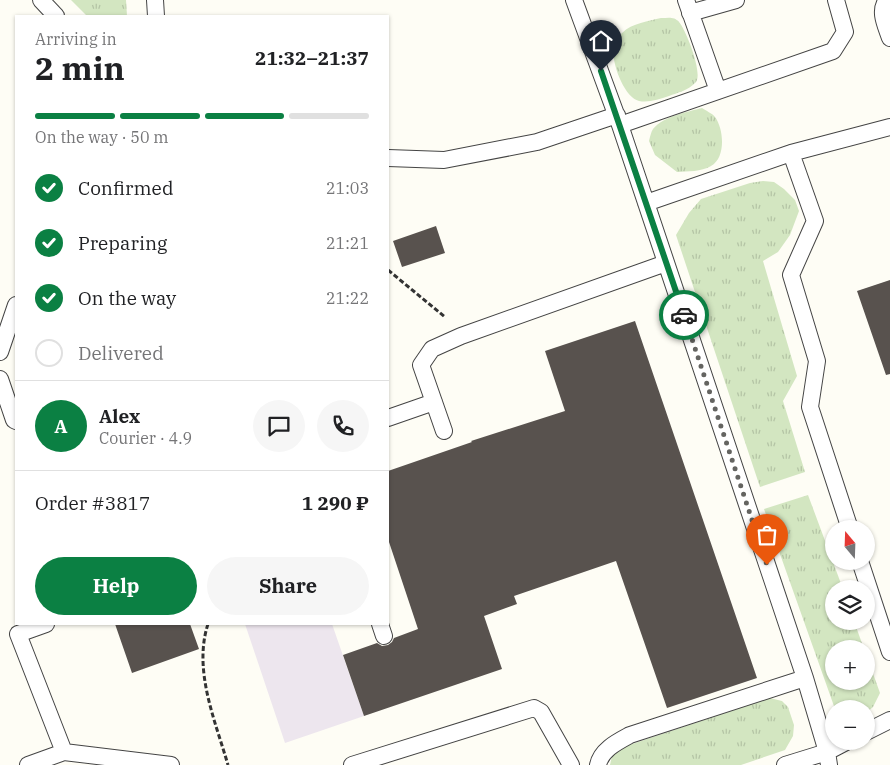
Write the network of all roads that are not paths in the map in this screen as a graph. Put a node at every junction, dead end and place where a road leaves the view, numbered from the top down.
1 (41, 0) edge
2 (155, 0) edge
3 (574, 0) edge
4 (736, 0) edge
5 (836, 0) edge
6 (887, 0) edge
7 (688, 7) edge
8 (55, 15) edge
9 (156, 15) edge
10 (890, 38) edge
11 (718, 91) junction
12 (618, 120) junction
13 (890, 127) edge
14 (791, 153) junction
15 (389, 158) edge
16 (646, 203) junction
17 (666, 263) junction
18 (15, 308) edge
19 (0, 352) edge
20 (0, 379) edge
21 (434, 402) junction
22 (389, 418) edge
23 (15, 420) edge
24 (444, 431) dead end
25 (847, 520) edge
26 (863, 570) edge
27 (43, 625) edge
28 (890, 652) edge
29 (805, 678) junction
30 (890, 720) edge
31 (875, 728) edge
32 (64, 752) junction
33 (828, 758) edge
34 (47, 762) edge
35 (28, 765) edge
36 (171, 765) edge
37 (352, 765) edge
38 (571, 765) edge
39 (598, 765) edge
40 (785, 765) edge

1 - 8 lane
2 - 9 lane
3 - 12 lane
4 - 7 lane
5 - 11 lane
6 - 10 lane
7 - 11 lane
11 - 12 lane
12 - 15 lane
12 - 16 lane
13 - 14 lane
14 - 16 lane
14 - 25 lane
16 - 17 lane
17 - 21 lane
17 - 29 lane
18 - 19 lane
20 - 23 lane
21 - 22 lane
21 - 24 lane
26 - 28 lane
27 - 32 lane
29 - 33 lane
29 - 39 lane
30 - 31 lane
32 - 34 lane
32 - 36 lane
33 - 40 lane
34 - 35 lane
37 - 38 lane

